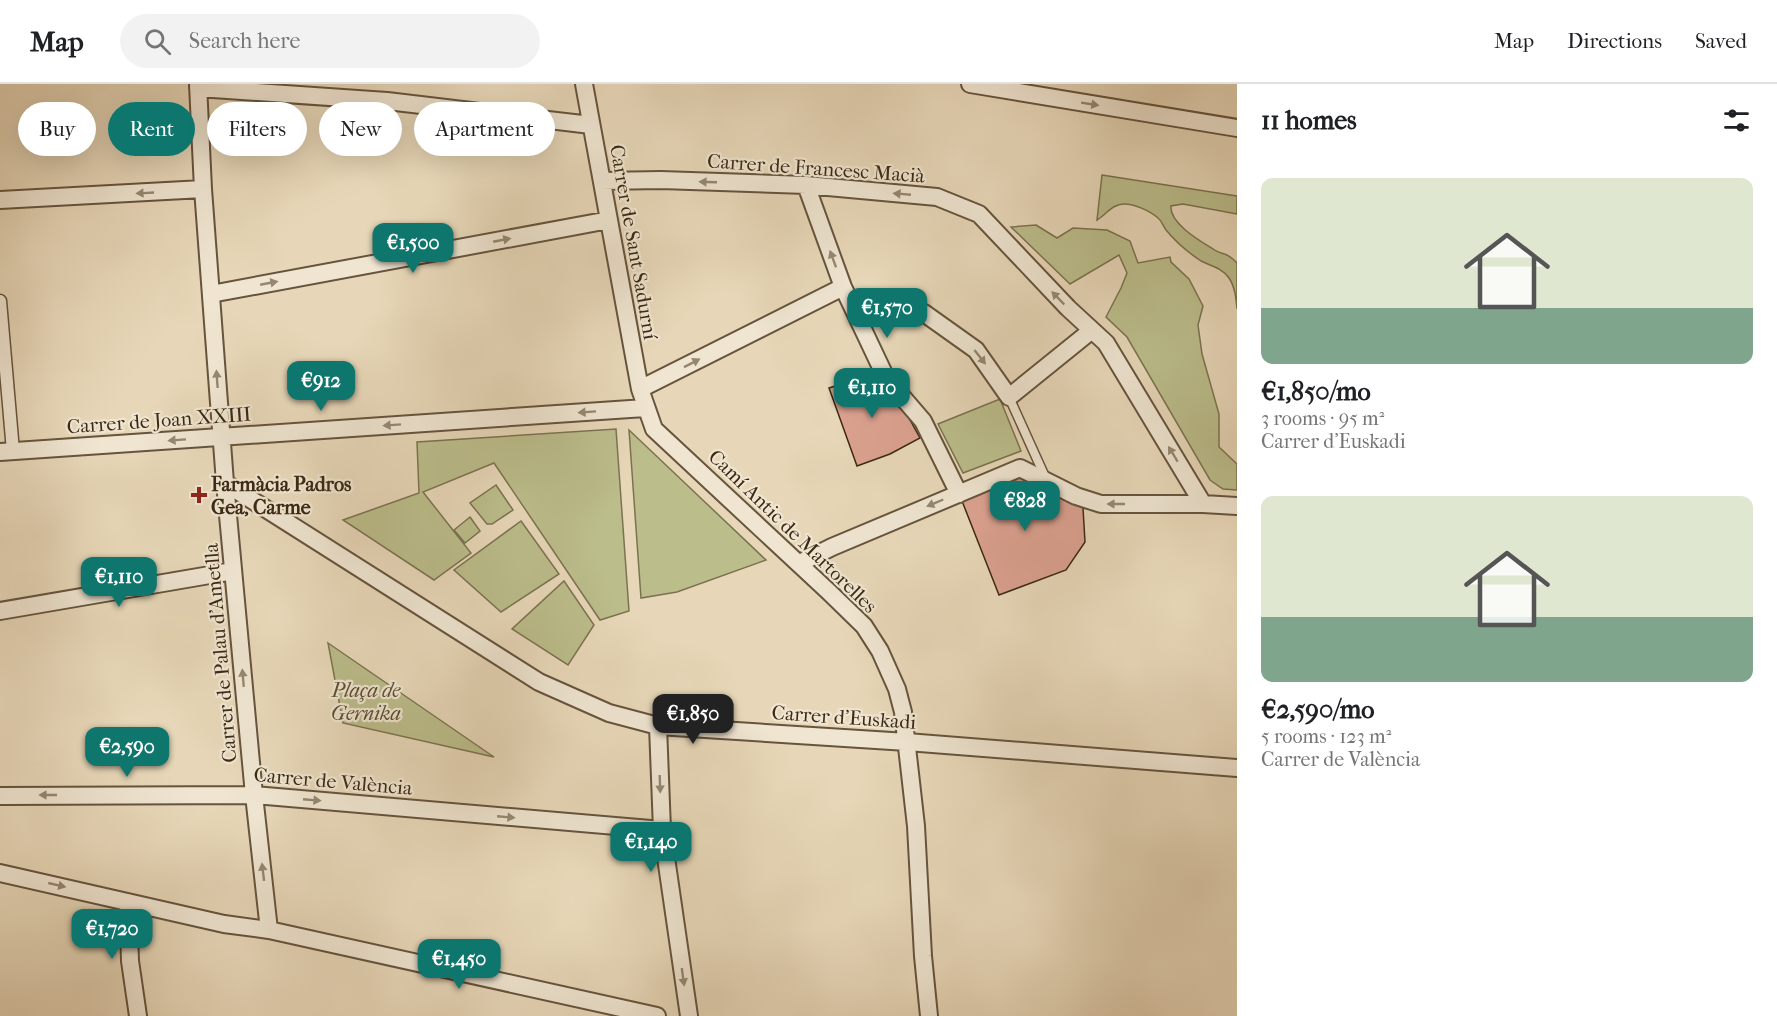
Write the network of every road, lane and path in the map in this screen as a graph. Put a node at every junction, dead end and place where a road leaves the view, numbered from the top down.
1 (584, 84) edge
2 (970, 84) edge
3 (198, 86) edge
4 (591, 125) junction
5 (1237, 128) edge
6 (602, 181) junction
7 (806, 185) junction
8 (203, 189) junction
9 (0, 200) edge
10 (609, 220) junction
11 (843, 287) junction
12 (211, 294) junction
13 (0, 302) edge
14 (853, 308) junction
15 (1092, 330) junction
16 (640, 390) junction
17 (1010, 397) junction
18 (645, 408) junction
19 (221, 436) junction
20 (7, 451) edge
21 (1047, 482) junction
22 (225, 483) junction
23 (959, 494) junction
24 (1203, 504) junction
25 (1237, 506) edge
26 (800, 563) junction
27 (233, 571) junction
28 (0, 612) edge
29 (657, 726) junction
30 (907, 742) junction
31 (1237, 768) edge
32 (254, 795) junction
33 (0, 796) edge
34 (662, 830) junction
35 (0, 873) edge
36 (128, 902) junction
37 (269, 930) junction
38 (138, 1016) edge
39 (657, 1016) edge
40 (689, 1016) edge
41 (929, 1016) edge

1 - 4 street, Carrer de Sant Sadurní
2 -> 5 street
3 - 4 street
3 - 8 street, Carrer de Palau d'Ametlla
4 - 6 street, Carrer de Sant Sadurní
7 -> 6 street, Carrer de Francesc Macià
6 - 10 street, Carrer de Sant Sadurní
11 -> 7 street
15 -> 7 street, Carrer de Francesc Macià
8 -> 9 street
8 - 12 street, Carrer de Palau d'Ametlla
12 -> 10 street
10 - 16 street, Carrer de Sant Sadurní
11 - 14 street
16 -> 11 street
19 -> 12 street, Carrer de Palau d'Ametlla
13 - 20 street
14 -> 17 street
14 - 23 street
15 - 17 street
24 -> 15 street, Carrer de Francesc Macià
16 - 18 street, Carrer de Sant Sadurní
17 - 21 lane
18 -> 19 street, Carrer de Joan XXIII
18 - 26 street, Camí Antic de Martorelles
19 -> 20 street, Carrer de Joan XXIII
19 - 22 street, Carrer de Palau d'Ametlla
21 - 23 street
24 -> 21 street
22 - 27 street, Carrer de Palau d'Ametlla
22 - 29 street, Carrer d'Euskadi
23 -> 26 street
24 - 25 street
26 - 30 street, Camí Antic de Martorelles
27 - 28 street
32 -> 27 street, Carrer de Palau d'Ametlla
29 - 30 street, Carrer d'Euskadi
29 -> 34 street
30 - 31 street, Carrer d'Euskadi
30 - 41 street, Camí Antic de Martorelles
32 -> 33 street, Carrer de València
32 -> 34 street, Carrer de València
37 -> 32 street, Carrer de Palau d'Ametlla
34 -> 40 street
35 -> 36 street
36 - 37 street
36 - 38 street
37 - 39 street

